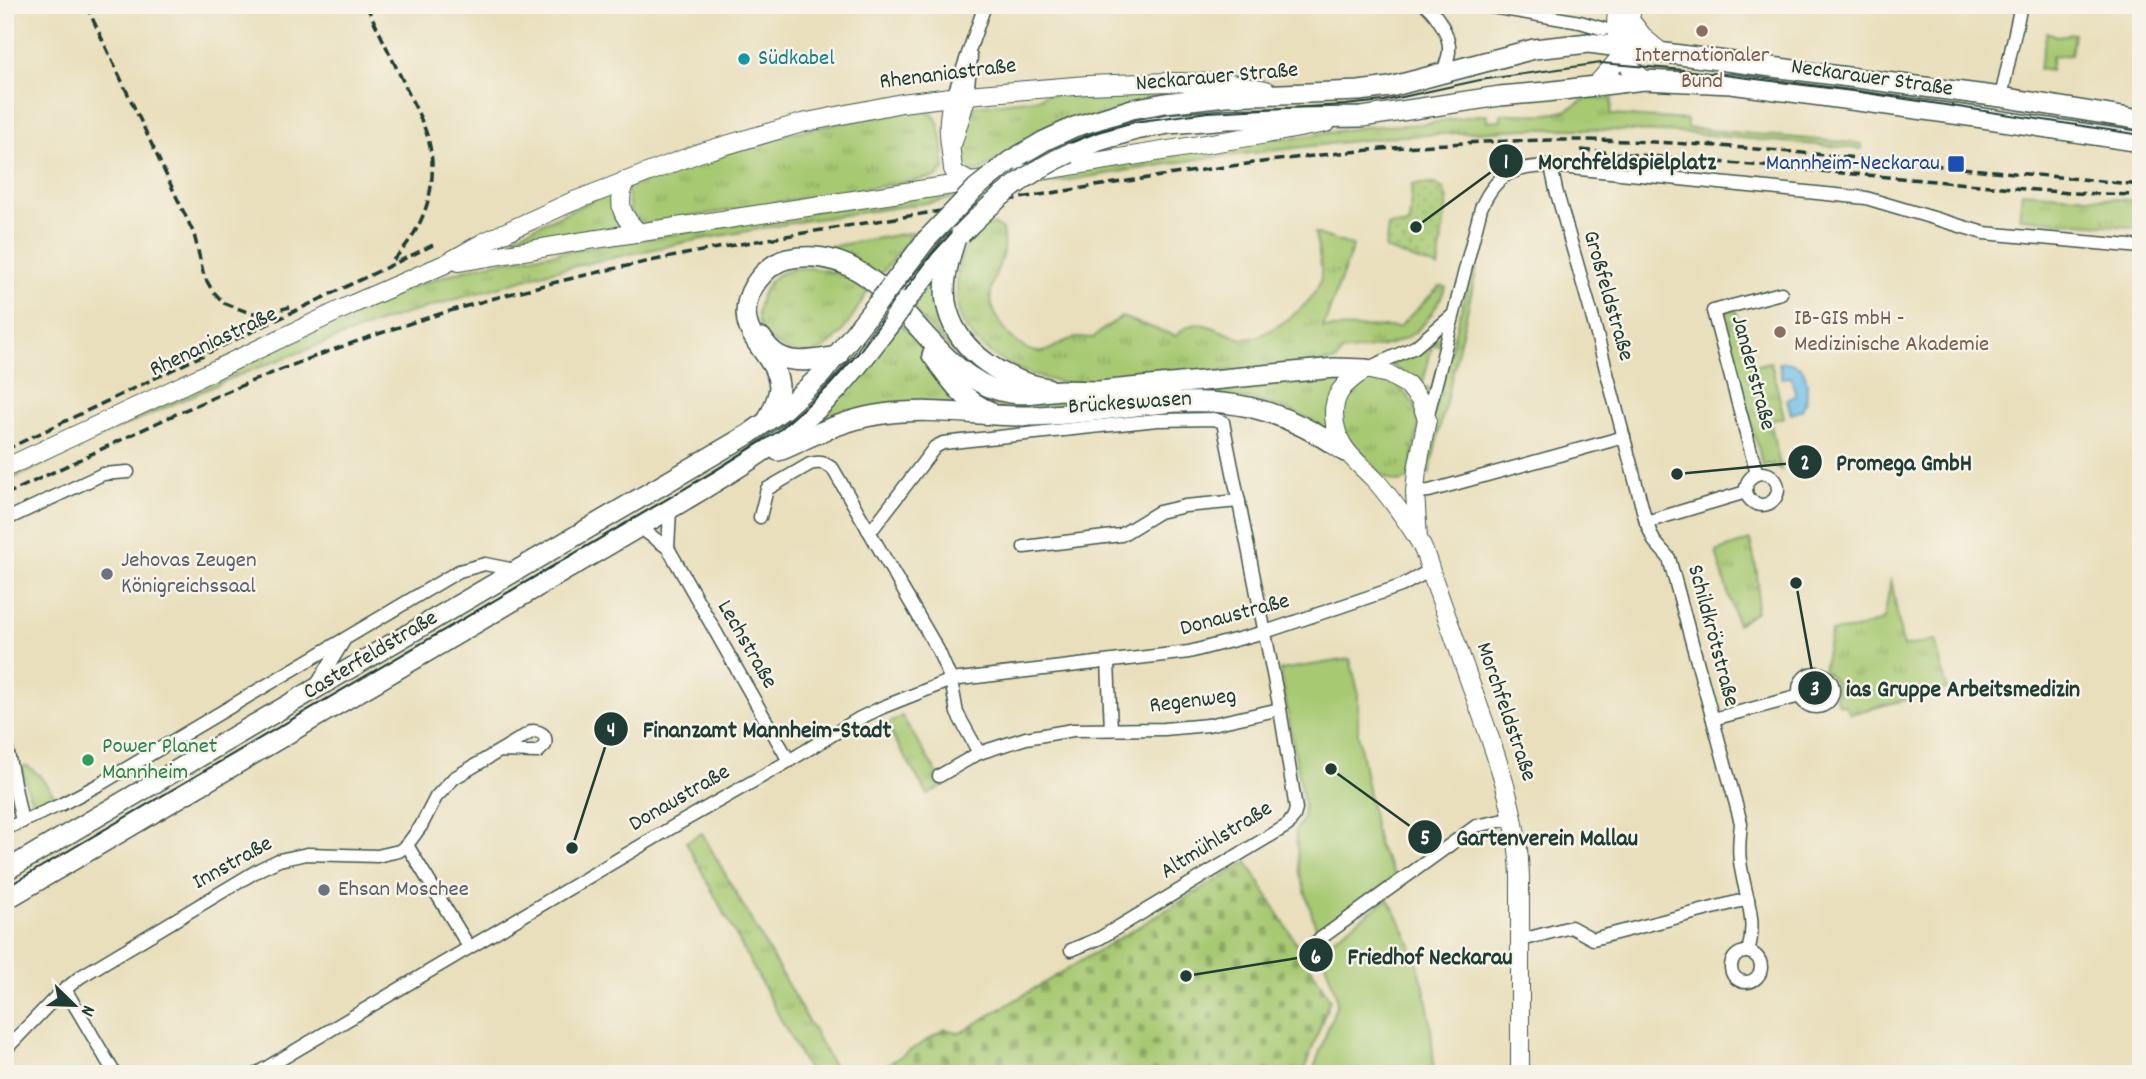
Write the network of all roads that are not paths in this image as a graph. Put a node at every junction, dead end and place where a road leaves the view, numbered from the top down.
1 (985, 5) edge
2 (1480, 5) edge
3 (2021, 5) edge
4 (1433, 7) edge
5 (1624, 11) edge
6 (1604, 29) junction
7 (1588, 43) junction
8 (1621, 49) junction
9 (1663, 54) junction
10 (1463, 68) junction
11 (1443, 74) junction
12 (1644, 80) junction
13 (1595, 86) junction
14 (1287, 95) junction
15 (960, 96) junction
16 (2001, 97) junction
17 (1440, 104) junction
18 (1344, 118) junction
19 (2141, 120) edge
20 (2141, 142) edge
21 (1551, 166) junction
22 (953, 169) junction
23 (624, 181) junction
24 (970, 182) junction
25 (939, 186) junction
26 (639, 233) junction
27 (958, 238) junction
28 (2141, 247) edge
29 (486, 250) junction
30 (1781, 293) dead end
31 (1443, 331) junction
32 (838, 356) junction
33 (1366, 369) junction
34 (1063, 390) junction
35 (996, 415) junction
36 (1427, 419) junction
37 (767, 422) junction
38 (1624, 437) junction
39 (1345, 452) junction
40 (760, 454) junction
41 (5, 468) edge
42 (1417, 470) junction
43 (128, 472) dead end
44 (1757, 474) junction
45 (1375, 480) junction
46 (1446, 486) junction
47 (1415, 492) junction
48 (1746, 492) junction
49 (1239, 500) junction
50 (670, 510) junction
51 (760, 517) dead end
52 (5, 520) edge
53 (1646, 522) junction
54 (639, 527) junction
55 (869, 530) junction
56 (1418, 539) junction
57 (1024, 547) dead end
58 (668, 548) junction
59 (515, 570) junction
60 (1432, 575) junction
61 (1265, 632) junction
62 (345, 639) junction
63 (1108, 662) junction
64 (951, 680) junction
65 (313, 690) junction
66 (1800, 696) dead end
67 (1280, 709) junction
68 (1713, 719) junction
69 (1111, 729) junction
70 (5, 739) edge
71 (501, 751) dead end
72 (979, 753) junction
73 (789, 761) junction
74 (939, 776) dead end
75 (1514, 818) junction
76 (22, 822) junction
77 (5, 829) edge
78 (407, 845) junction
79 (5, 871) edge
80 (10, 892) edge
81 (1748, 898) junction
82 (1520, 938) junction
83 (1313, 944) dead end
84 (469, 947) junction
85 (1071, 950) dead end
86 (1748, 952) dead end
87 (65, 989) junction
88 (5, 1050) edge
89 (115, 1074) edge
90 (256, 1074) edge
91 (1520, 1074) edge

1 - 15 street
2 - 6 street
3 - 16 street
4 - 11 street
5 - 6 street
5 - 8 street
5 - 9 street
6 - 7 street
7 - 8 main road, Neckarauer Straße
7 - 10 main road, Neckarauer Straße
8 - 9 main road, Neckarauer Straße
8 - 12 street
8 - 13 street
9 - 16 main road, Neckarauer Straße
10 - 11 main road, Neckarauer Straße
10 - 17 main road
11 - 14 main road, Neckarauer Straße
12 - 13 main road, Neckarauer Straße
12 - 20 main road, Neckarauer Straße
13 - 17 main road, Neckarauer Straße
14 - 15 street, Rhenaniastraße
14 - 32 main road, Neckarauer Straße, bridge
15 - 22 street
15 - 23 street, Rhenaniastraße
16 - 19 main road, Neckarauer Straße
17 - 18 main road, Neckarauer Straße
18 - 24 street, Rhenaniastraße
18 - 27 main road, Neckarauer Straße, bridge
21 - 28 street, Morchfeldstraße
21 - 31 street, Morchfeldstraße
21 - 38 street, Großfeldstraße
22 - 24 street
22 - 25 street
23 - 26 street
23 - 29 street, Rhenaniastraße
24 - 25 street, Rhenaniastraße
25 - 26 street, Rhenaniastraße
26 - 29 street, Rhenaniastraße
27 - 34 main road
27 - 40 main road, Neckarauer Straße, bridge
29 - 41 street, Rhenaniastraße
30 - 44 street, Janderstraße
31 - 33 street, Morchfeldstraße
31 - 36 street, Morchfeldstraße
32 - 35 main road
32 - 37 main road, Neckarauer Straße
33 - 34 main road
33 - 36 street
33 - 39 street, Morchfeldstraße
34 - 37 main road
35 - 39 main road
35 - 40 main road
36 - 42 street, Morchfeldstraße
37 - 59 main road, Casterfeldstraße
38 - 46 street
38 - 53 street, Schildkrötstraße
39 - 45 street, Morchfeldstraße
40 - 50 main road, Casterfeldstraße
42 - 46 street
42 - 47 street, Morchfeldstraße
43 - 52 street
44 - 48 street
44 - 48 street, Janderstraße
45 - 47 street, Morchfeldstraße
45 - 56 street, Morchfeldstraße
46 - 47 street
47 - 56 street, Morchfeldstraße
48 - 53 street
49 - 55 street, Brückeswasen
49 - 57 street
49 - 61 street, Brückeswasen
50 - 54 main road, Casterfeldstraße
50 - 58 street
51 - 55 street
53 - 68 street, Schildkrötstraße
54 - 58 street, Lechstraße
54 - 80 main road, Casterfeldstraße
55 - 64 street
56 - 60 street, Morchfeldstraße
58 - 73 street, Lechstraße
59 - 62 street, Casterfeldstraße
59 - 65 main road, Casterfeldstraße
60 - 61 street, Donaustraße
60 - 75 street, Morchfeldstraße
61 - 63 street, Donaustraße
61 - 67 street, Altmühlstraße
62 - 65 street, Casterfeldstraße
62 - 76 street, Casterfeldstraße
63 - 64 street, Donaustraße
63 - 69 street
64 - 72 street
64 - 73 street, Donaustraße
65 - 79 main road, Casterfeldstraße
66 - 68 street
67 - 69 street, Regenweg
67 - 85 street, Altmühlstraße
68 - 81 street, Schildkrötstraße
69 - 72 street, Regenweg
70 - 76 street
71 - 78 street
72 - 74 street, Regenweg
73 - 84 street, Donaustraße
75 - 82 street, Morchfeldstraße
75 - 83 street
76 - 77 street, Casterfeldstraße
78 - 84 street
78 - 87 street, Innstraße
81 - 82 street
81 - 86 street, Schildkrötstraße
82 - 91 street, Morchfeldstraße
84 - 90 street, Donaustraße
87 - 88 street, Innstraße
87 - 89 street

